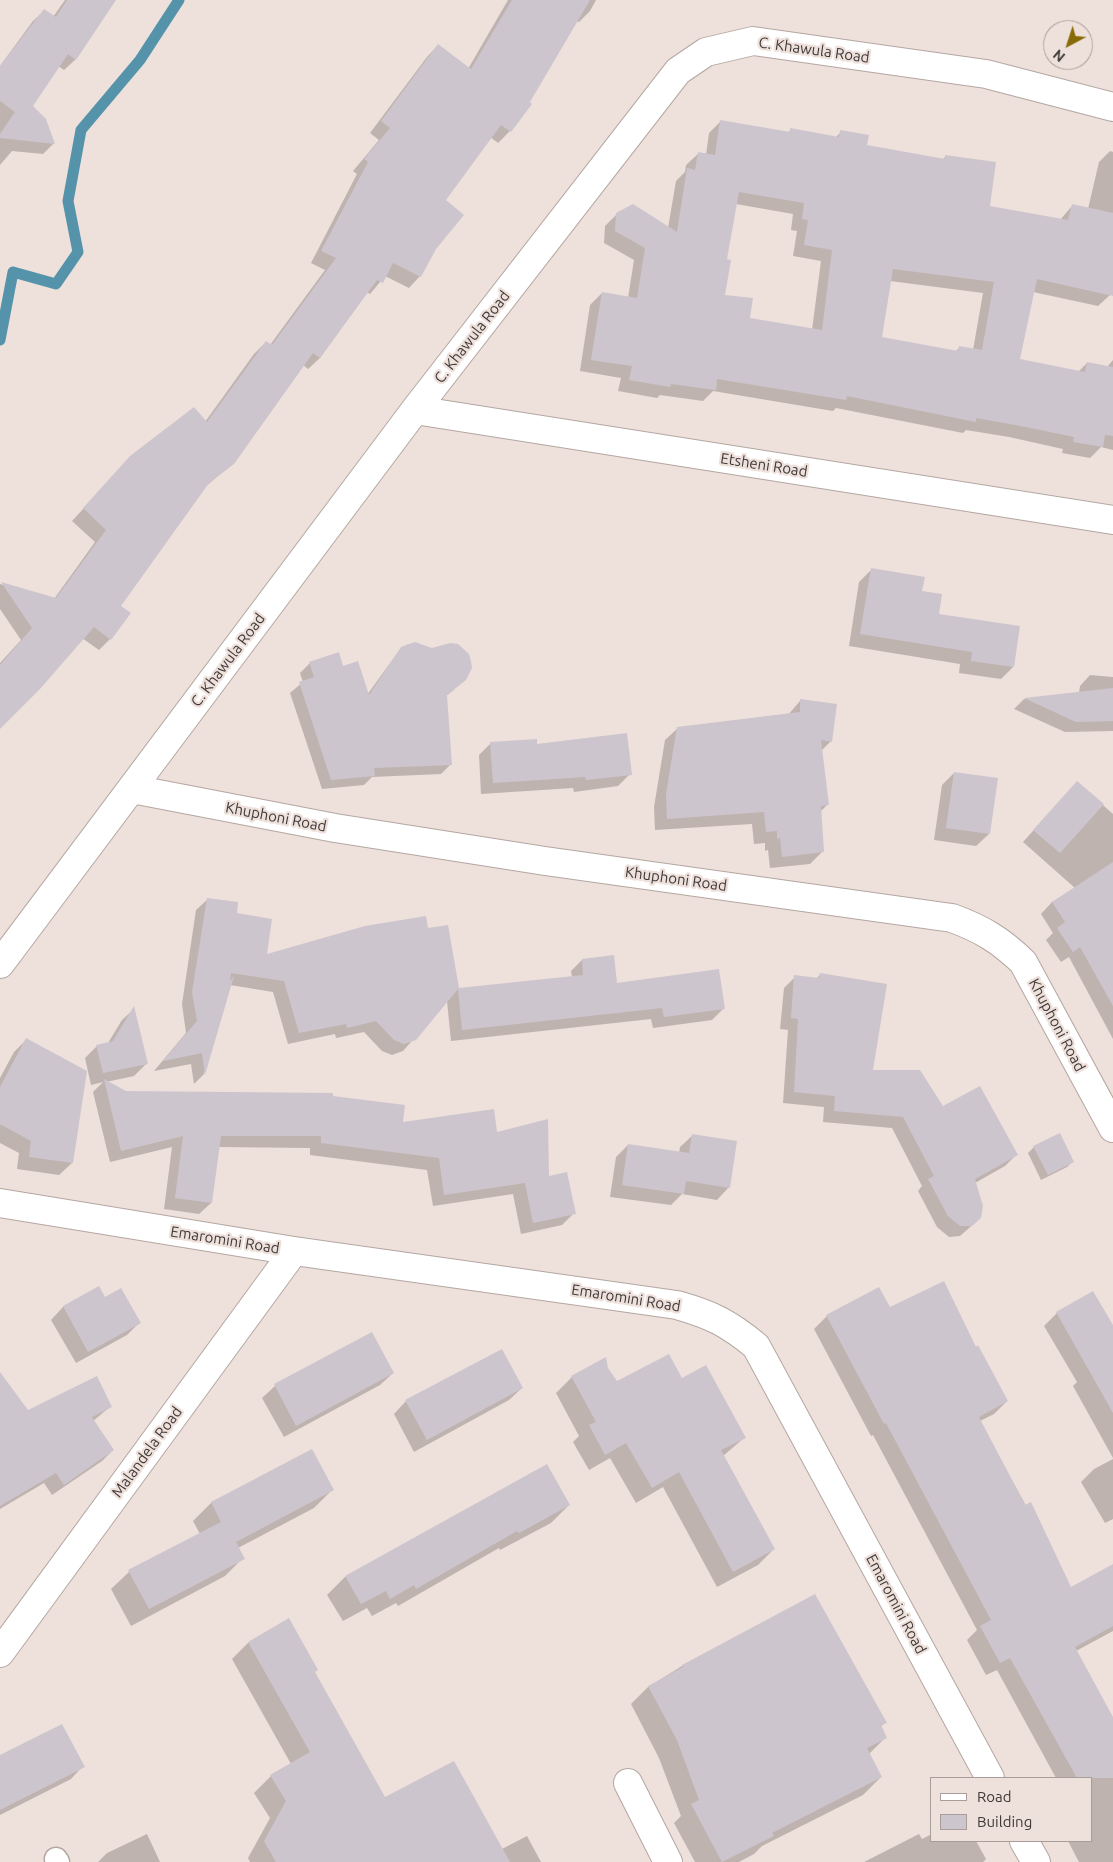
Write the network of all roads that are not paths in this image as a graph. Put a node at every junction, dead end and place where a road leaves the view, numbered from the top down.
1 (1113, 106) edge
2 (415, 410) junction
3 (1113, 520) edge
4 (132, 789) junction
5 (0, 964) edge
6 (1113, 1128) edge
7 (0, 1203) edge
8 (294, 1251) junction
9 (0, 1653) edge
10 (989, 1777) edge
11 (628, 1783) dead end
12 (1025, 1842) edge
13 (668, 1862) edge
14 (1036, 1862) edge

1 - 2 street, C. Khawula Road
2 - 3 street, Etsheni Road
2 - 4 street, C. Khawula Road
4 - 5 street, C. Khawula Road
4 - 6 street, Khuphoni Road
7 - 8 street, Emaromini Road
8 - 9 street, Malandela Road
8 - 10 street, Emaromini Road
11 - 13 street
12 - 14 street

